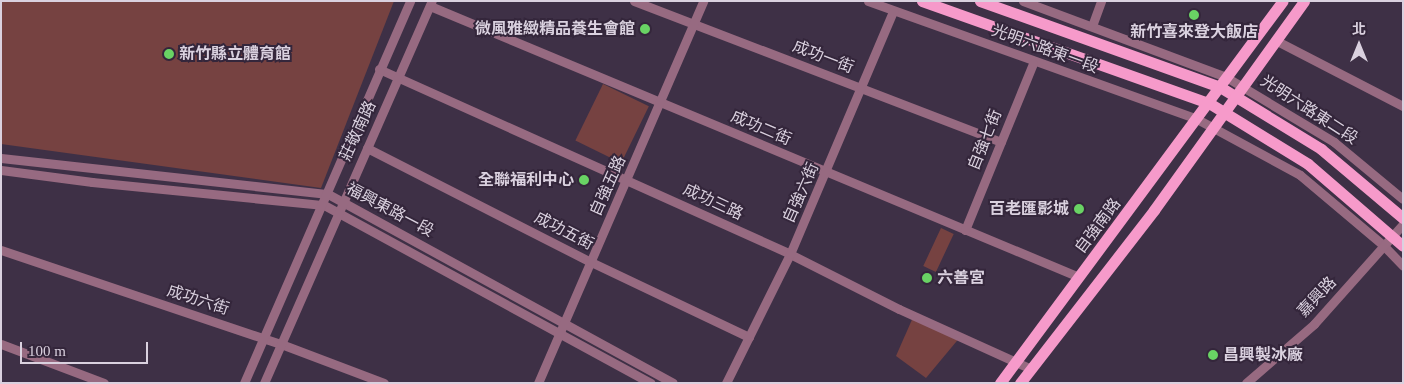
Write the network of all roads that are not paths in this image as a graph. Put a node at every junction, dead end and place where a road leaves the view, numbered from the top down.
1 (410, 1) edge
2 (634, 1) edge
3 (703, 1) edge
4 (868, 1) edge
5 (922, 1) edge
6 (980, 1) edge
7 (1023, 1) edge
8 (1101, 1) edge
9 (1283, 1) edge
10 (1304, 1) edge
11 (431, 4) edge
12 (893, 11) junction
13 (693, 24) junction
14 (1092, 26) junction
15 (1277, 41) junction
16 (1033, 63) junction
17 (379, 69) junction
18 (399, 77) junction
19 (1223, 82) junction
20 (1242, 86) junction
21 (860, 87) junction
22 (1235, 98) junction
23 (661, 102) junction
24 (1209, 103) junction
25 (1403, 106) edge
26 (1223, 112) junction
27 (1197, 119) junction
28 (1212, 128) junction
29 (1001, 142) junction
30 (367, 148) junction
31 (1, 158) edge
32 (1, 170) edge
33 (827, 172) junction
34 (627, 179) junction
35 (328, 194) junction
36 (1403, 199) edge
37 (343, 200) junction
38 (324, 204) junction
39 (338, 210) junction
40 (1403, 218) edge
41 (1403, 224) edge
42 (965, 230) junction
43 (1392, 235) junction
44 (1383, 245) junction
45 (1403, 246) edge
46 (1, 250) edge
47 (790, 254) junction
48 (591, 262) junction
49 (1403, 266) edge
50 (1079, 277) junction
51 (564, 323) junction
52 (560, 333) junction
53 (262, 337) junction
54 (749, 337) junction
55 (1, 344) edge
56 (282, 344) junction
57 (1016, 361) junction
58 (1031, 369) junction
59 (104, 383) edge
60 (244, 383) edge
61 (264, 383) edge
62 (384, 383) edge
63 (538, 383) edge
64 (651, 383) edge
65 (673, 383) edge
66 (726, 383) edge
67 (1000, 383) edge
68 (1020, 383) edge
69 (1246, 383) edge

1 - 17 street, 莊敬南路
2 - 13 street, 成功一街
3 - 13 street, 自強五路
4 - 12 street, 光明六路東一段
5 - 24 main road, 光明六路東一段
6 - 19 main road, 光明六路東一段
7 - 14 street, 光明六路東一段
8 - 14 street
9 - 19 main road, 自強南路
10 - 15 main road, 自強南路
11 - 18 street, 莊敬南路
11 - 23 street, 成功二街
12 - 16 street, 光明六路東一段
12 - 21 street, 自強六街
13 - 21 street, 成功一街
13 - 23 street, 自強五路
14 - 19 street, 光明六路東一段
15 - 20 main road, 自強南路
15 - 25 street
16 - 27 street, 光明六路東一段
16 - 29 street, 自強七街
17 - 18 street, 成功三路
17 - 35 street, 莊敬南路
18 - 30 street, 莊敬南路
18 - 34 street, 成功三路
19 - 20 street, 光明六路東一段
19 - 22 main road, 光明六路東一段
19 - 24 main road, 自強南路
20 - 22 main road, 自強南路
20 - 36 street, 光明六路東二段
21 - 29 street, 成功一街
21 - 33 street, 自強六街
22 - 26 main road, 自強南路
22 - 40 main road, 光明六路東二段
23 - 33 street, 成功二街
23 - 34 street, 自強五路
24 - 26 main road, 光明六路東一段
24 - 27 main road, 自強南路
26 - 28 main road, 自強南路
26 - 43 main road
27 - 28 street, 光明六路東一段
27 - 50 main road, 自強南路
28 - 44 street
28 - 58 main road, 自強南路
29 - 42 street, 自強七街
30 - 37 street, 莊敬南路
30 - 48 street, 成功五街
31 - 35 street, 福興東路一段
32 - 38 street, 福興東路一段
33 - 42 street, 成功二街
33 - 47 street, 自強六街
34 - 47 street, 成功三路
34 - 48 street, 自強五路
35 - 37 street, 福興東路一段
35 - 38 street, 莊敬南路
37 - 39 street, 莊敬南路
37 - 51 street, 福興東路一段
38 - 39 street, 福興東路一段
38 - 53 street, 莊敬南路
39 - 52 street, 福興東路一段
39 - 56 street, 莊敬南路
41 - 43 street, 嘉興路
42 - 50 street, 成功二街
43 - 44 street, 嘉興路
43 - 45 main road
44 - 49 street
44 - 69 street, 嘉興路
46 - 53 street, 成功六街
47 - 54 street, 自強六街
47 - 57 street, 成功三路
48 - 51 street, 自強五路
48 - 54 street, 成功五街
50 - 57 main road, 自強南路
51 - 52 street, 自強五路
51 - 65 street, 福興東路一段
52 - 63 street, 自強五路
52 - 64 street, 福興東路一段
53 - 56 street, 成功六街
53 - 60 street, 莊敬南路
54 - 66 street, 自強六街
55 - 59 street
56 - 61 street, 莊敬南路
56 - 62 street, 成功六街
57 - 58 street, 成功三路
57 - 67 main road, 自強南路
58 - 68 main road, 自強南路

